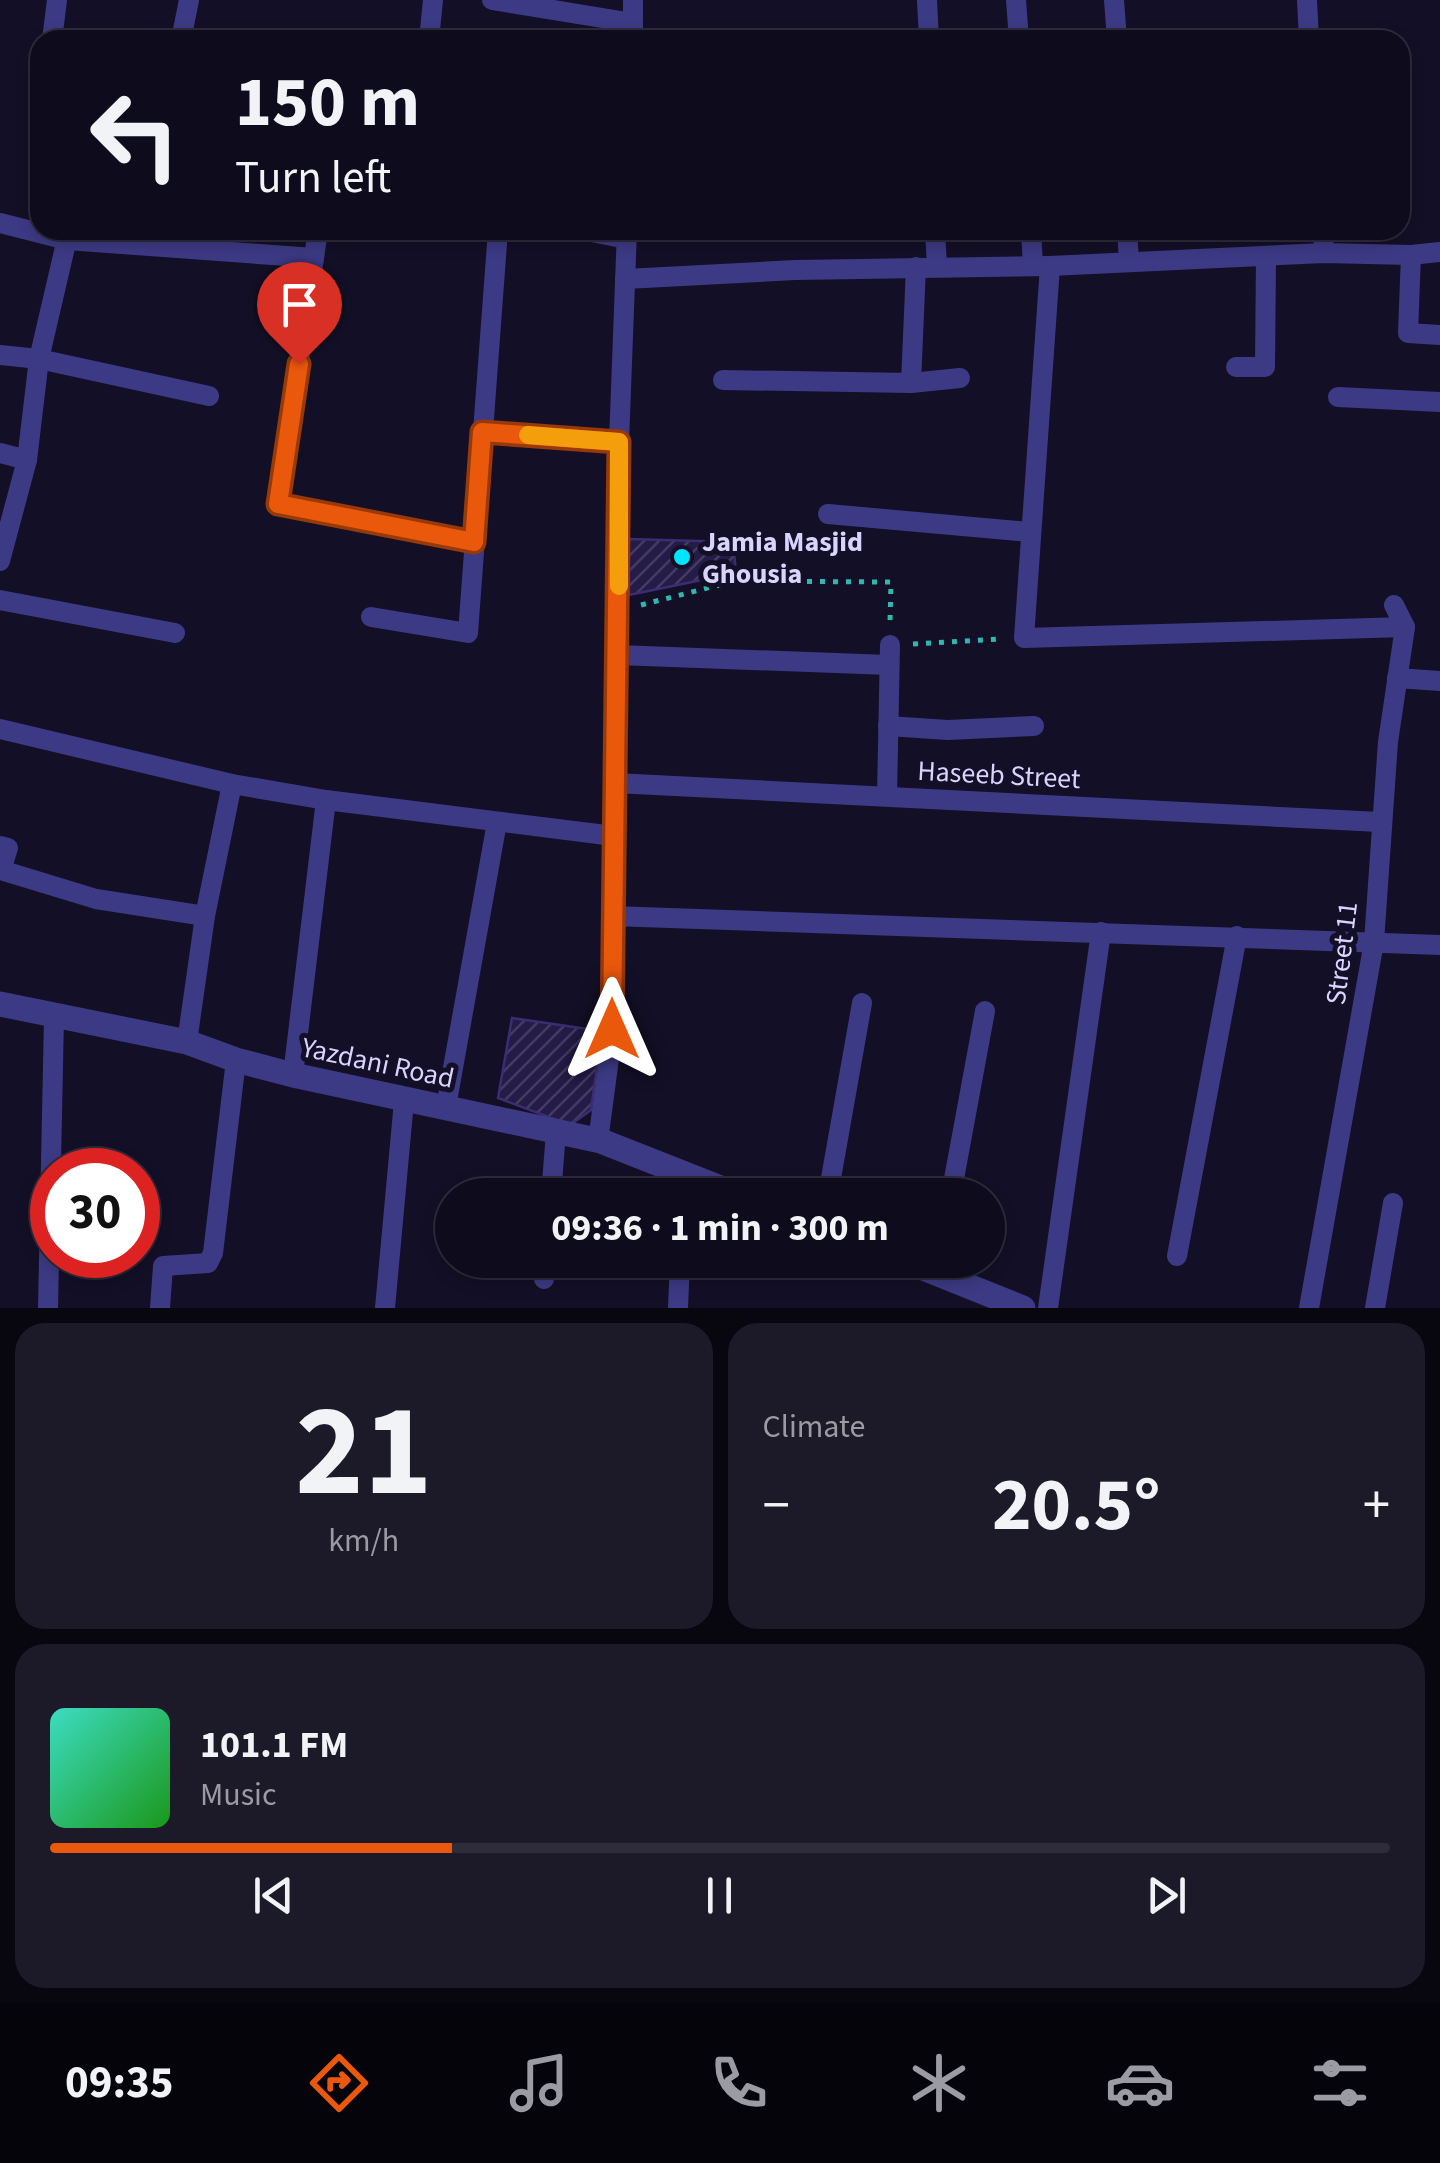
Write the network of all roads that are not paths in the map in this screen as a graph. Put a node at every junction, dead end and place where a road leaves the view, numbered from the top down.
1 (57, 0) edge
2 (189, 0) edge
3 (433, 0) edge
4 (492, 0) edge
5 (632, 0) edge
6 (927, 0) edge
7 (1016, 0) edge
8 (1114, 0) edge
9 (1307, 0) edge
10 (53, 30) edge
11 (183, 30) edge
12 (430, 30) edge
13 (624, 30) edge
14 (633, 30) edge
15 (928, 30) edge
16 (1018, 30) edge
17 (1116, 30) edge
18 (1309, 30) edge
19 (0, 223) edge
20 (30, 228) edge
21 (67, 240) edge
22 (121, 240) edge
23 (317, 240) edge
24 (497, 240) edge
25 (627, 240) edge
26 (933, 240) edge
27 (1034, 240) edge
28 (1128, 240) edge
29 (1323, 240) edge
30 (1440, 252) edge
31 (1324, 253) junction
32 (1266, 256) junction
33 (1411, 256) junction
34 (314, 258) junction
35 (1129, 261) junction
36 (1041, 266) junction
37 (926, 267) junction
38 (624, 280) junction
39 (1440, 335) edge
40 (0, 355) edge
41 (39, 359) junction
42 (1236, 367) dead end
43 (960, 378) dead end
44 (723, 380) dead end
45 (911, 382) junction
46 (210, 396) dead end
47 (1338, 397) dead end
48 (1440, 402) edge
49 (482, 432) junction
50 (619, 442) junction
51 (0, 453) edge
52 (27, 460) junction
53 (828, 514) dead end
54 (1030, 532) junction
55 (474, 542) junction
56 (0, 560) edge
57 (0, 600) edge
58 (1394, 605) dead end
59 (371, 617) dead end
60 (1405, 627) junction
61 (175, 634) dead end
62 (618, 655) junction
63 (1397, 678) junction
64 (1440, 682) edge
65 (888, 726) junction
66 (1034, 726) dead end
67 (0, 729) edge
68 (615, 782) junction
69 (232, 784) junction
70 (887, 796) junction
71 (326, 800) junction
72 (498, 822) junction
73 (1380, 822) junction
74 (614, 836) junction
75 (0, 846) edge
76 (206, 916) junction
77 (612, 916) junction
78 (1101, 932) junction
79 (1238, 936) junction
80 (1374, 942) junction
81 (1440, 945) edge
82 (862, 1002) dead end
83 (0, 1004) edge
84 (986, 1010) dead end
85 (54, 1017) junction
86 (187, 1042) junction
87 (236, 1060) junction
88 (293, 1075) junction
89 (404, 1101) junction
90 (446, 1108) junction
91 (556, 1132) junction
92 (598, 1141) junction
93 (552, 1178) edge
94 (671, 1178) edge
95 (831, 1178) edge
96 (954, 1178) edge
97 (1393, 1203) dead end
98 (1177, 1256) dead end
99 (679, 1278) edge
100 (959, 1278) edge
101 (1014, 1307) edge
102 (48, 1308) edge
103 (160, 1308) edge
104 (385, 1308) edge
105 (678, 1308) edge
106 (1048, 1308) edge
107 (1309, 1308) edge
108 (1375, 1308) edge

1 - 10 street
2 - 11 street
3 - 12 street
4 - 13 street
5 - 14 street
6 - 15 street
7 - 16 street
8 - 17 street
9 - 18 street
19 - 20 street
21 - 41 street
22 - 34 street
23 - 34 street
24 - 49 street
25 - 38 street
26 - 37 street
27 - 36 street
28 - 35 street
29 - 31 street
30 - 33 street
31 - 32 street
31 - 33 street
32 - 35 street
32 - 42 street
33 - 39 street
34 - 55 street
35 - 36 street
36 - 37 street
36 - 54 street
37 - 38 street
37 - 45 street
38 - 50 street
40 - 41 street
41 - 46 street
41 - 52 street
43 - 45 street
44 - 45 street
47 - 48 street
49 - 50 street
49 - 55 street
50 - 62 street
51 - 52 street
52 - 56 street
53 - 54 street
54 - 60 street
55 - 59 street
57 - 61 street
58 - 60 street
60 - 63 street, Street 11
62 - 65 street
62 - 68 street
63 - 64 street
63 - 73 street, Street 11
65 - 66 street
65 - 70 street
67 - 69 street
68 - 70 street, Haseeb Street
68 - 74 street
69 - 71 street
69 - 76 street
70 - 73 street, Haseeb Street
71 - 72 street
71 - 88 street
72 - 74 street
72 - 90 street
73 - 80 street, Street 11
74 - 77 street
75 - 76 street
76 - 86 street
77 - 78 street
77 - 92 street
78 - 79 street
78 - 106 street
79 - 80 street
79 - 98 street
80 - 81 street
80 - 107 street, Street 11
82 - 95 street
83 - 85 street, Yazdani Road
84 - 96 street
85 - 86 street, Yazdani Road
85 - 102 street
86 - 87 street, Yazdani Road
87 - 88 street, Yazdani Road
87 - 103 street
88 - 89 street, Yazdani Road
89 - 90 street, Yazdani Road
89 - 104 street
90 - 91 street, Yazdani Road
91 - 92 street, Yazdani Road
91 - 93 street
92 - 94 street, Yazdani Road
97 - 108 street
99 - 105 street
100 - 101 street

